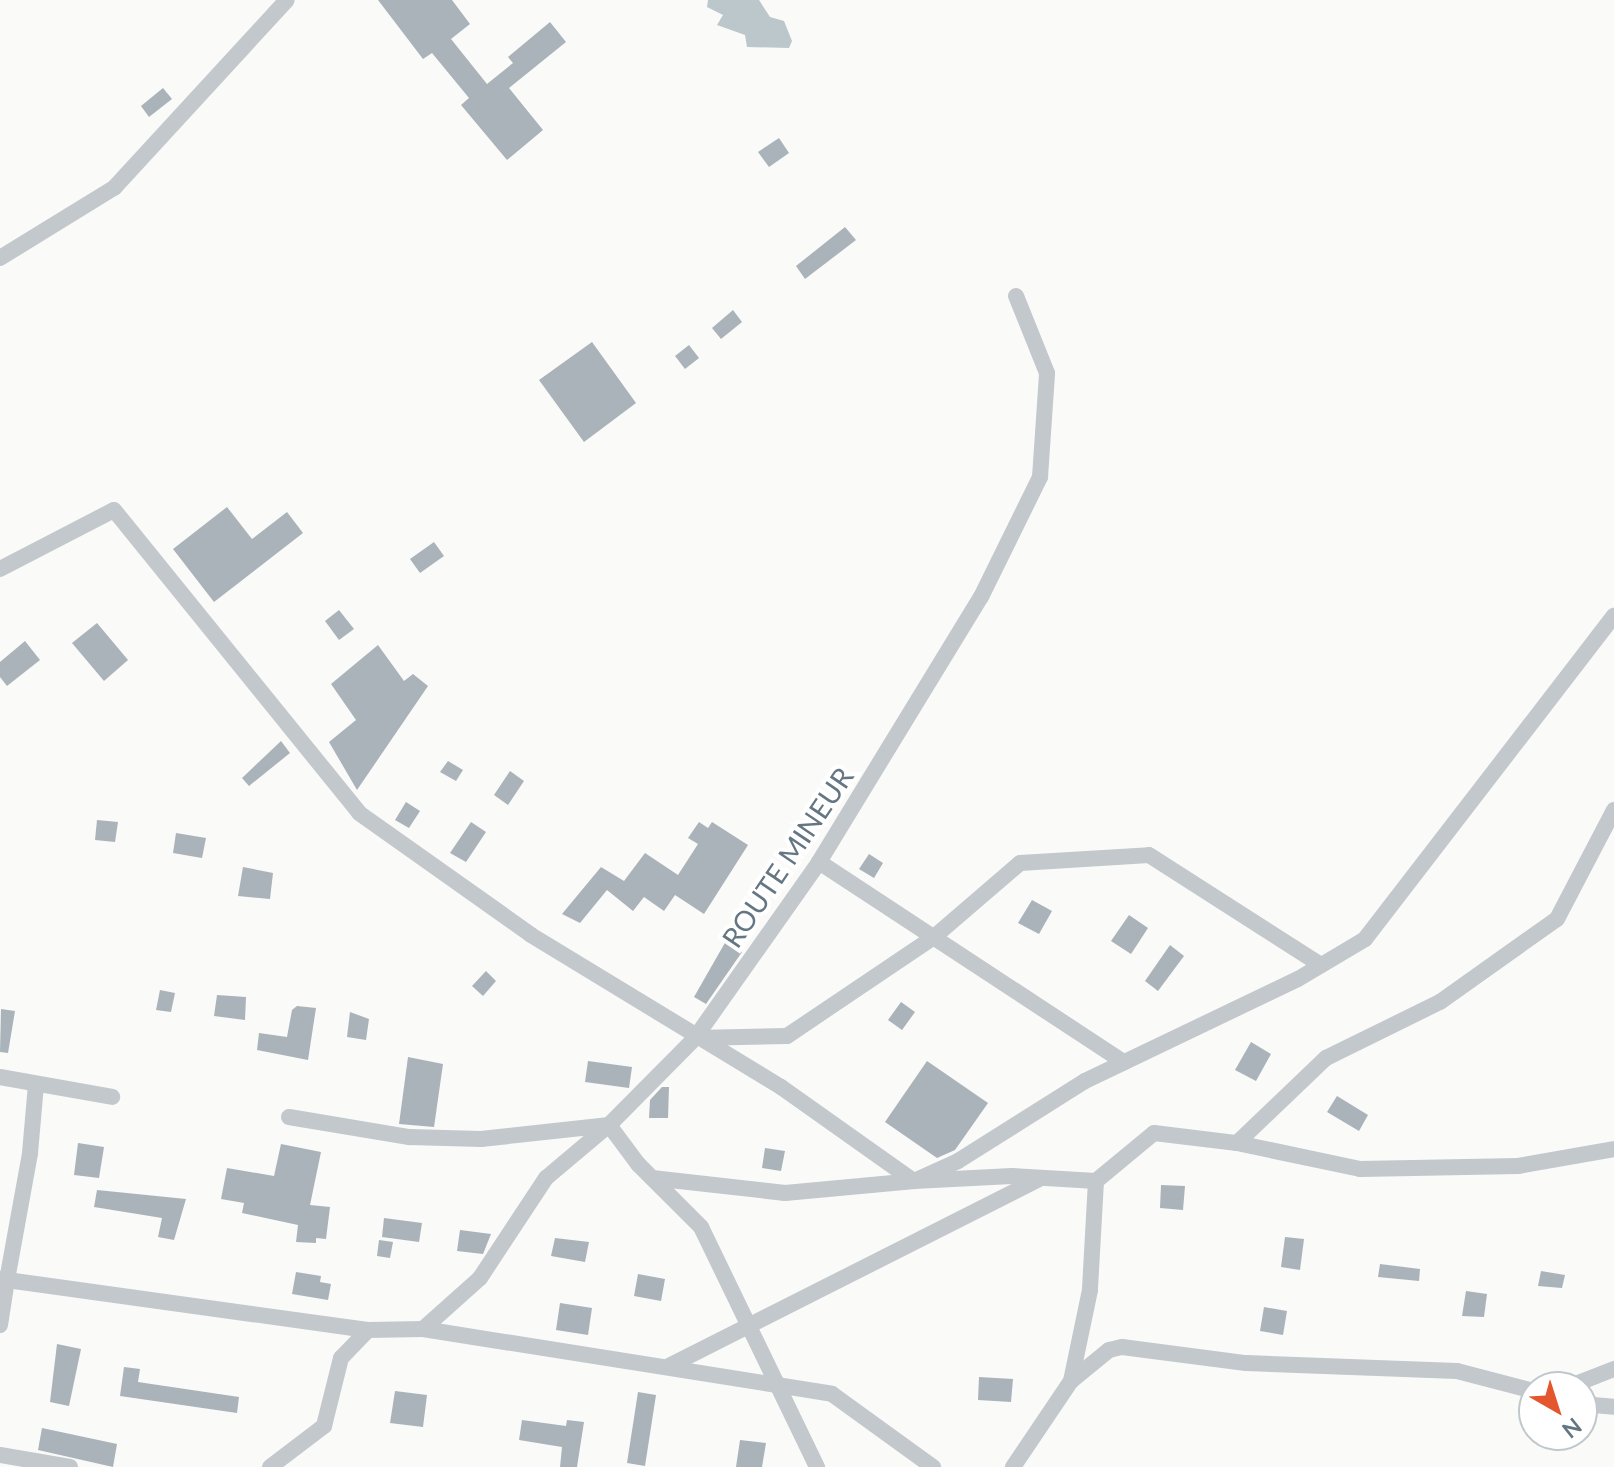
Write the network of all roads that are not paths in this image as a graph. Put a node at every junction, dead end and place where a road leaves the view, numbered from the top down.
1 (287, 0) edge
2 (0, 258) edge
3 (1016, 296) dead end
4 (0, 569) edge
5 (1614, 616) edge
6 (1614, 810) edge
7 (819, 862) junction
8 (934, 937) junction
9 (1321, 965) junction
10 (695, 1038) junction
11 (1124, 1062) junction
12 (0, 1077) edge
13 (36, 1084) junction
14 (112, 1097) dead end
15 (289, 1117) dead end
16 (609, 1125) junction
17 (1237, 1143) junction
18 (1614, 1149) edge
19 (652, 1178) junction
20 (1041, 1178) junction
21 (914, 1181) junction
22 (1096, 1181) junction
23 (4, 1280) edge
24 (0, 1325) edge
25 (750, 1327) junction
26 (423, 1329) junction
27 (368, 1330) junction
28 (669, 1366) junction
29 (1071, 1381) junction
30 (781, 1385) junction
31 (1518, 1387) edge
32 (0, 1455) edge
33 (70, 1467) edge
34 (270, 1467) edge
35 (817, 1467) edge
36 (933, 1467) edge
37 (1013, 1467) edge

1 - 2 street
3 - 7 street, ROUTE MINEUR
4 - 10 street
5 - 9 street
6 - 17 street
7 - 8 street
7 - 10 street, ROUTE MINEUR
8 - 9 street
8 - 10 street
8 - 11 street
9 - 11 street
10 - 16 street, ROUTE MINEUR
10 - 21 street
11 - 21 street
12 - 13 street
13 - 14 street
13 - 23 street
15 - 16 street
16 - 19 street
16 - 26 street, ROUTE MINEUR
17 - 18 street
17 - 22 street
19 - 21 street
19 - 25 street
20 - 21 street
20 - 22 street
20 - 25 street
22 - 29 street
23 - 24 street
23 - 27 street
25 - 28 street
25 - 30 street
26 - 27 street
26 - 28 street
27 - 34 street
28 - 30 street
29 - 31 street
29 - 37 street
30 - 35 street
30 - 36 street
32 - 33 street

